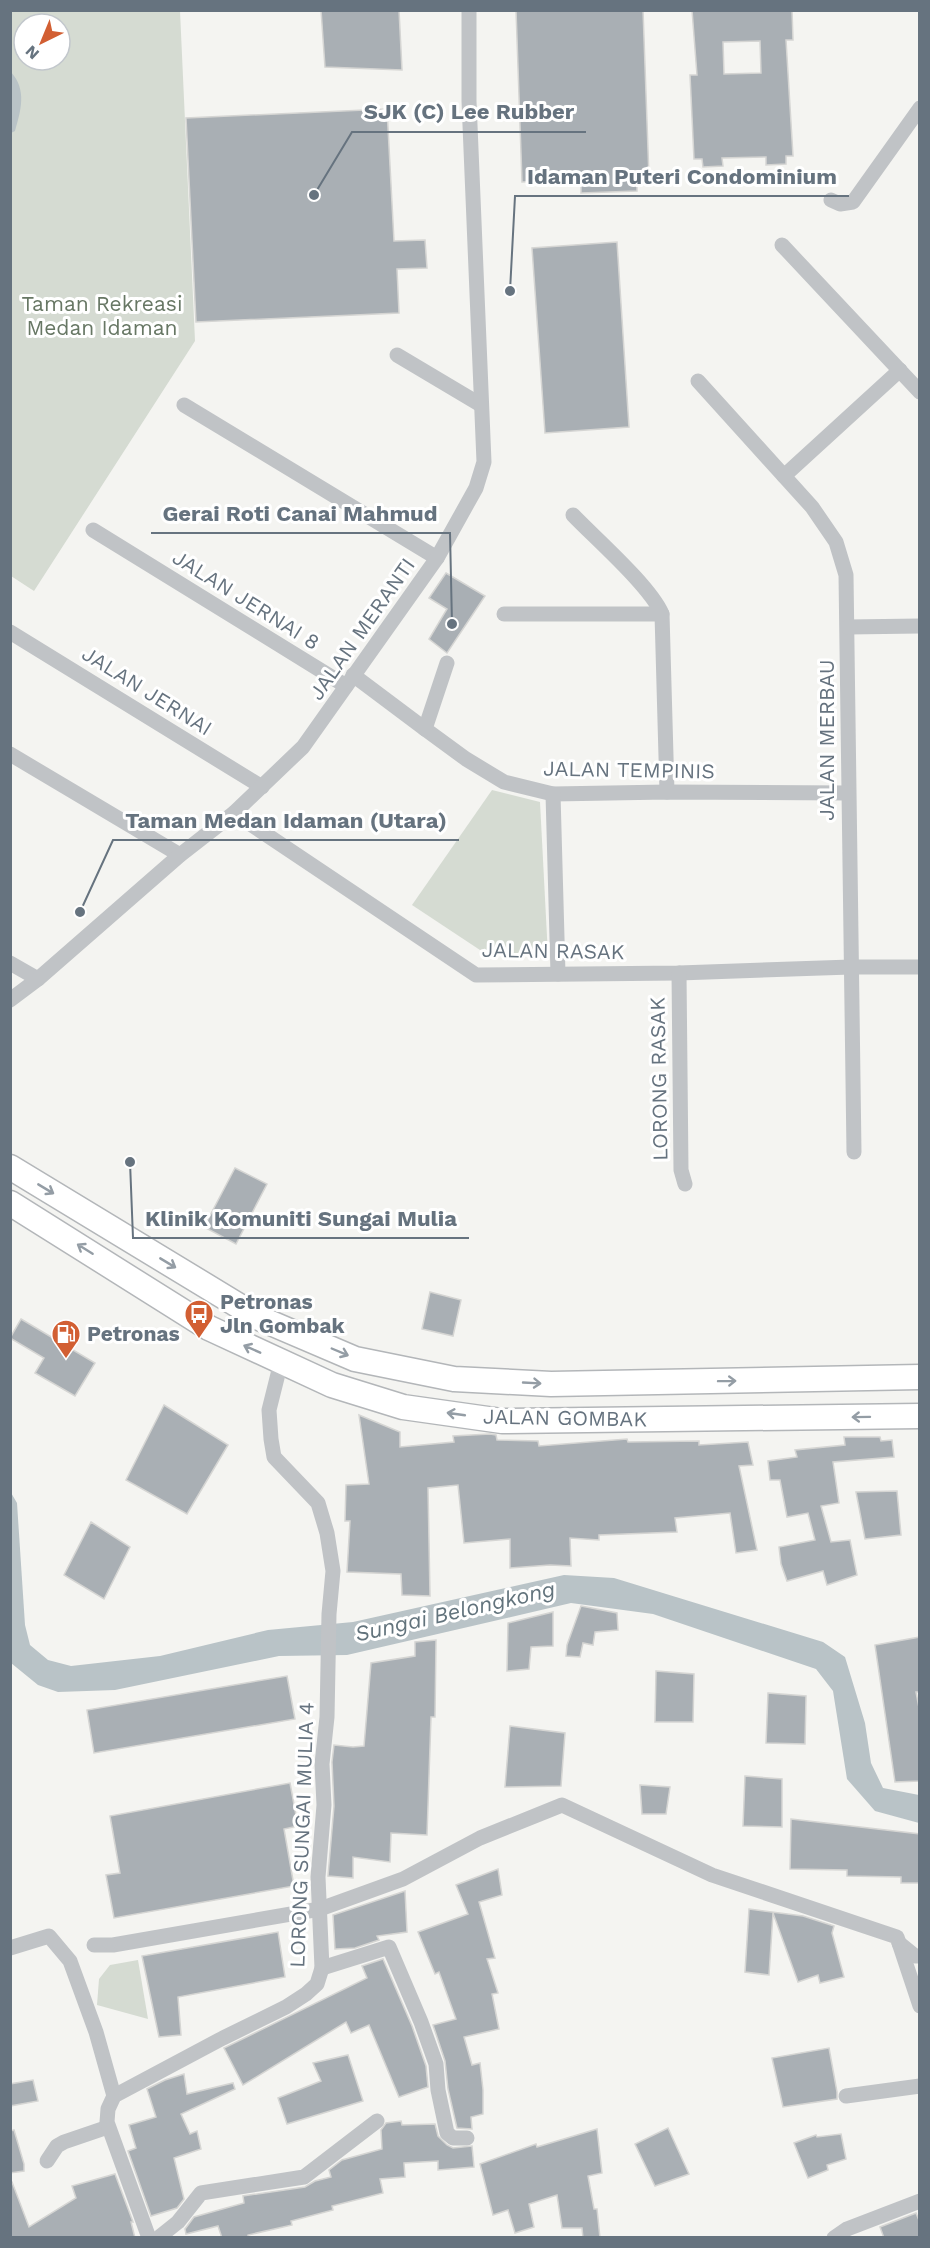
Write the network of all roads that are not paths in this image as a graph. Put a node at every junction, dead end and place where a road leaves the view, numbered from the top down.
1 (469, 10) edge
2 (920, 108) edge
3 (831, 200) dead end
4 (782, 245) dead end
5 (397, 355) dead end
6 (900, 370) junction
7 (698, 381) dead end
8 (920, 392) edge
9 (184, 405) dead end
10 (481, 405) junction
11 (784, 476) junction
12 (573, 515) dead end
13 (93, 530) dead end
14 (437, 558) junction
15 (504, 614) dead end
16 (662, 614) junction
17 (920, 626) edge
18 (848, 627) junction
19 (10, 632) edge
20 (447, 663) dead end
21 (349, 681) junction
22 (425, 729) junction
23 (10, 754) edge
24 (262, 787) junction
25 (667, 792) junction
26 (553, 794) junction
27 (848, 794) junction
28 (234, 813) junction
29 (180, 855) junction
30 (10, 963) edge
31 (851, 967) junction
32 (920, 967) edge
33 (679, 973) junction
34 (558, 974) junction
35 (38, 979) junction
36 (10, 1000) edge
37 (854, 1152) dead end
38 (10, 1167) edge
39 (685, 1184) dead end
40 (10, 1203) edge
41 (281, 1362) junction
42 (920, 1377) edge
43 (920, 1416) edge
44 (320, 1909) junction
45 (899, 1943) junction
46 (94, 1945) dead end
47 (10, 1948) edge
48 (920, 1956) edge
49 (322, 1968) junction
50 (920, 2006) edge
51 (920, 2086) edge
52 (114, 2096) junction
53 (846, 2096) dead end
54 (377, 2121) dead end
55 (108, 2127) junction
56 (466, 2138) dead end
57 (47, 2161) dead end
58 (920, 2201) edge
59 (148, 2238) edge
60 (158, 2238) edge
61 (834, 2238) edge

1 - 10 street, JALAN MERANTI
2 - 3 street
4 - 6 street
5 - 10 street
6 - 8 street
6 - 11 street
7 - 11 street, JALAN MERBAU
9 - 14 street
10 - 14 street, JALAN MERANTI
11 - 18 street, JALAN MERBAU
12 - 16 street
13 - 21 street, JALAN JERNAI 8
14 - 21 street, JALAN MERANTI
15 - 16 street
16 - 25 street
17 - 18 street
18 - 27 street, JALAN MERBAU
19 - 24 street, JALAN JERNAI
20 - 22 street
21 - 22 street, JALAN JERNAI 8
21 - 24 street, JALAN MERANTI
22 - 26 street, JALAN TEMPINIS
23 - 29 street
24 - 28 street, JALAN MERANTI
25 - 26 street, JALAN TEMPINIS
25 - 27 street, JALAN TEMPINIS
26 - 34 street
27 - 31 street, JALAN MERBAU
28 - 29 street, JALAN MERANTI
28 - 34 street, JALAN RASAK
29 - 35 street, JALAN MERANTI
30 - 35 street
31 - 32 street, JALAN RASAK
31 - 33 street, JALAN RASAK
31 - 37 street, JALAN MERBAU
33 - 34 street, JALAN RASAK
33 - 39 street, LORONG RASAK
35 - 36 street, JALAN MERANTI
38 -> 42 main road, JALAN GOMBAK
41 -> 40 main road, JALAN GOMBAK
43 -> 41 main road, JALAN GOMBAK
41 - 44 street, LORONG SUNGAI MULIA 4
44 - 45 street
44 - 46 street
44 - 49 street, LORONG SUNGAI MULIA 4
45 - 48 street
45 - 50 street
47 - 52 street
49 - 52 street, LORONG SUNGAI MULIA 4
49 - 56 street
51 - 53 street
52 - 55 street
54 - 60 street
55 - 57 street
55 - 59 street
58 - 61 street

